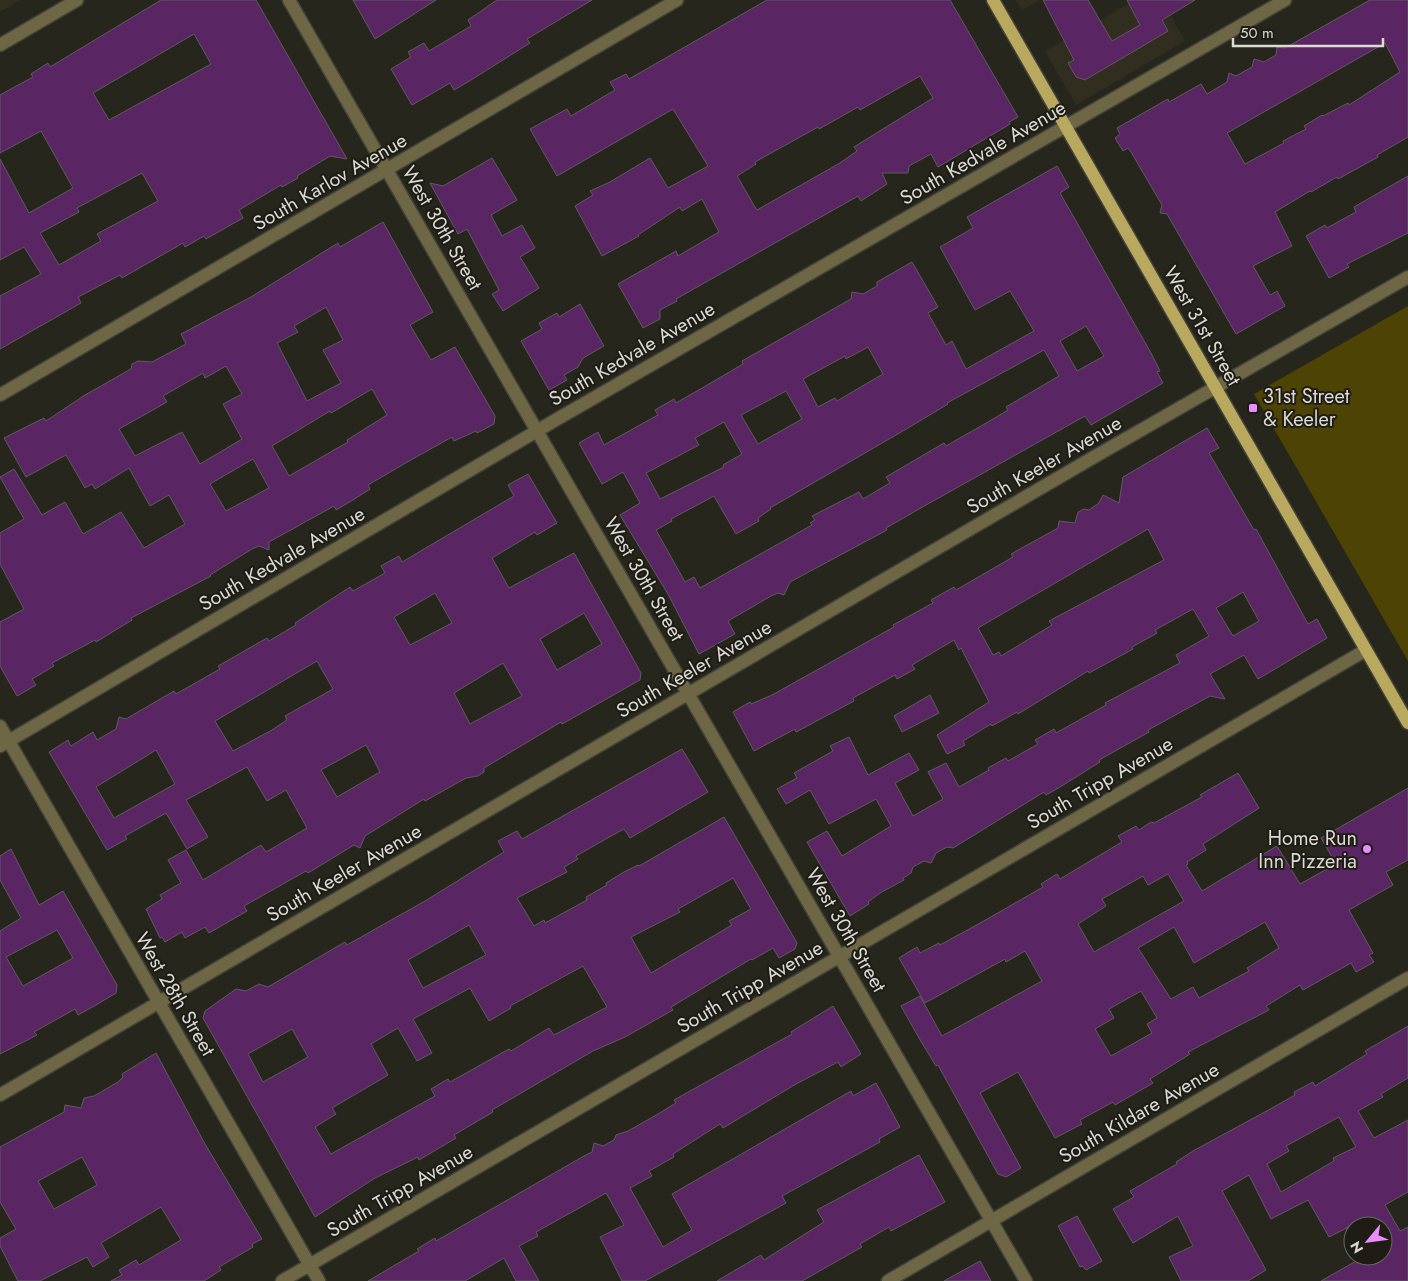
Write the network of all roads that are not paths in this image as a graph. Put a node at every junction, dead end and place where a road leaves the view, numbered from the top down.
1 (78, 0) edge
2 (289, 0) edge
3 (678, 0) edge
4 (993, 0) edge
5 (1285, 0) edge
6 (0, 45) edge
7 (1066, 127) junction
8 (387, 170) junction
9 (1408, 277) edge
10 (1216, 388) junction
11 (0, 395) edge
12 (537, 430) junction
13 (1366, 650) junction
14 (688, 694) junction
15 (1408, 723) edge
16 (0, 726) edge
17 (4, 743) edge
18 (839, 956) junction
19 (1408, 978) edge
20 (159, 1003) junction
21 (0, 1096) edge
22 (992, 1221) junction
23 (310, 1265) junction
24 (282, 1281) edge
25 (319, 1281) edge
26 (888, 1281) edge
27 (1026, 1281) edge

1 - 6 street
2 - 8 street, West 30th Street
3 - 8 street, South Karlov Avenue
4 - 7 main road, West 31st Street
5 - 7 street, South Kedvale Avenue
7 - 10 main road, West 31st Street
7 - 12 street, South Kedvale Avenue
8 - 11 street, South Karlov Avenue
8 - 12 street, West 30th Street
9 - 10 street, South Keeler Avenue
10 - 13 main road, West 31st Street
10 - 14 street, South Keeler Avenue
12 - 14 street, West 30th Street
12 - 17 street, South Kedvale Avenue
13 - 15 main road, West 31st Street
13 - 18 street, South Tripp Avenue
14 - 18 street, West 30th Street
14 - 20 street, South Keeler Avenue
16 - 17 street, West 28th Street
17 - 20 street, West 28th Street
18 - 22 street, West 30th Street
18 - 23 street, South Tripp Avenue
19 - 22 street, South Kildare Avenue
20 - 21 street, South Keeler Avenue
20 - 23 street, West 28th Street
22 - 26 street, South Kildare Avenue
22 - 27 street, West 30th Street
23 - 24 street, South Tripp Avenue
23 - 25 street, West 28th Street

